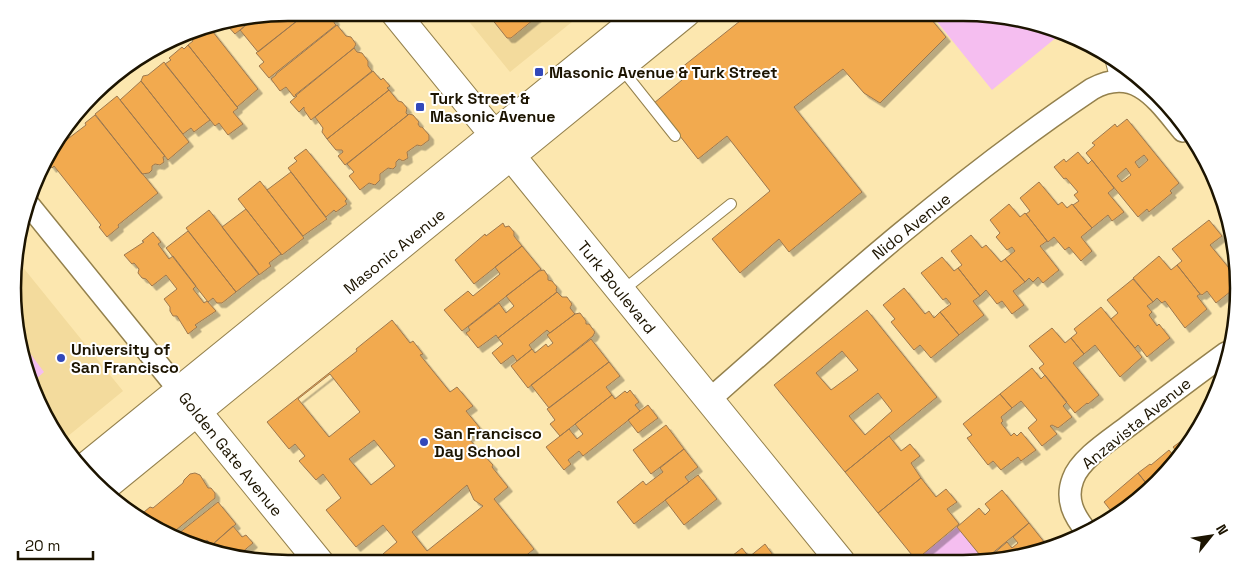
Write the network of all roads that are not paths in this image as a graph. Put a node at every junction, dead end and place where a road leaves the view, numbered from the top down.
1 (401, 21) edge
2 (633, 21) edge
3 (675, 21) edge
4 (620, 66) junction
5 (1119, 75) edge
6 (1134, 83) edge
7 (493, 135) junction
8 (675, 136) dead end
9 (511, 156) junction
10 (731, 204) dead end
11 (33, 210) edge
12 (621, 292) junction
13 (1221, 357) edge
14 (179, 390) junction
15 (710, 400) junction
16 (197, 412) junction
17 (88, 465) edge
18 (108, 485) edge
19 (1083, 526) edge
20 (313, 555) edge
21 (835, 555) edge

1 - 7 main road, Turk Boulevard
2 - 7 main road, Masonic Avenue
3 - 4 main road, Masonic Avenue
4 - 8 lane
4 - 9 main road, Masonic Avenue
5 - 6 street
5 - 15 street, Nido Avenue
7 - 9 main road, Turk Boulevard
7 - 14 main road, Masonic Avenue
9 - 12 main road, Turk Boulevard
9 - 16 main road, Masonic Avenue
10 - 12 lane
11 - 14 street, Golden Gate Avenue
12 - 15 main road, Turk Boulevard
13 - 19 street, Anzavista Avenue
14 - 16 main road, Golden Gate Avenue
14 - 17 main road, Masonic Avenue
15 - 21 main road, Turk Boulevard
16 - 18 main road, Masonic Avenue
16 - 20 main road, Golden Gate Avenue

